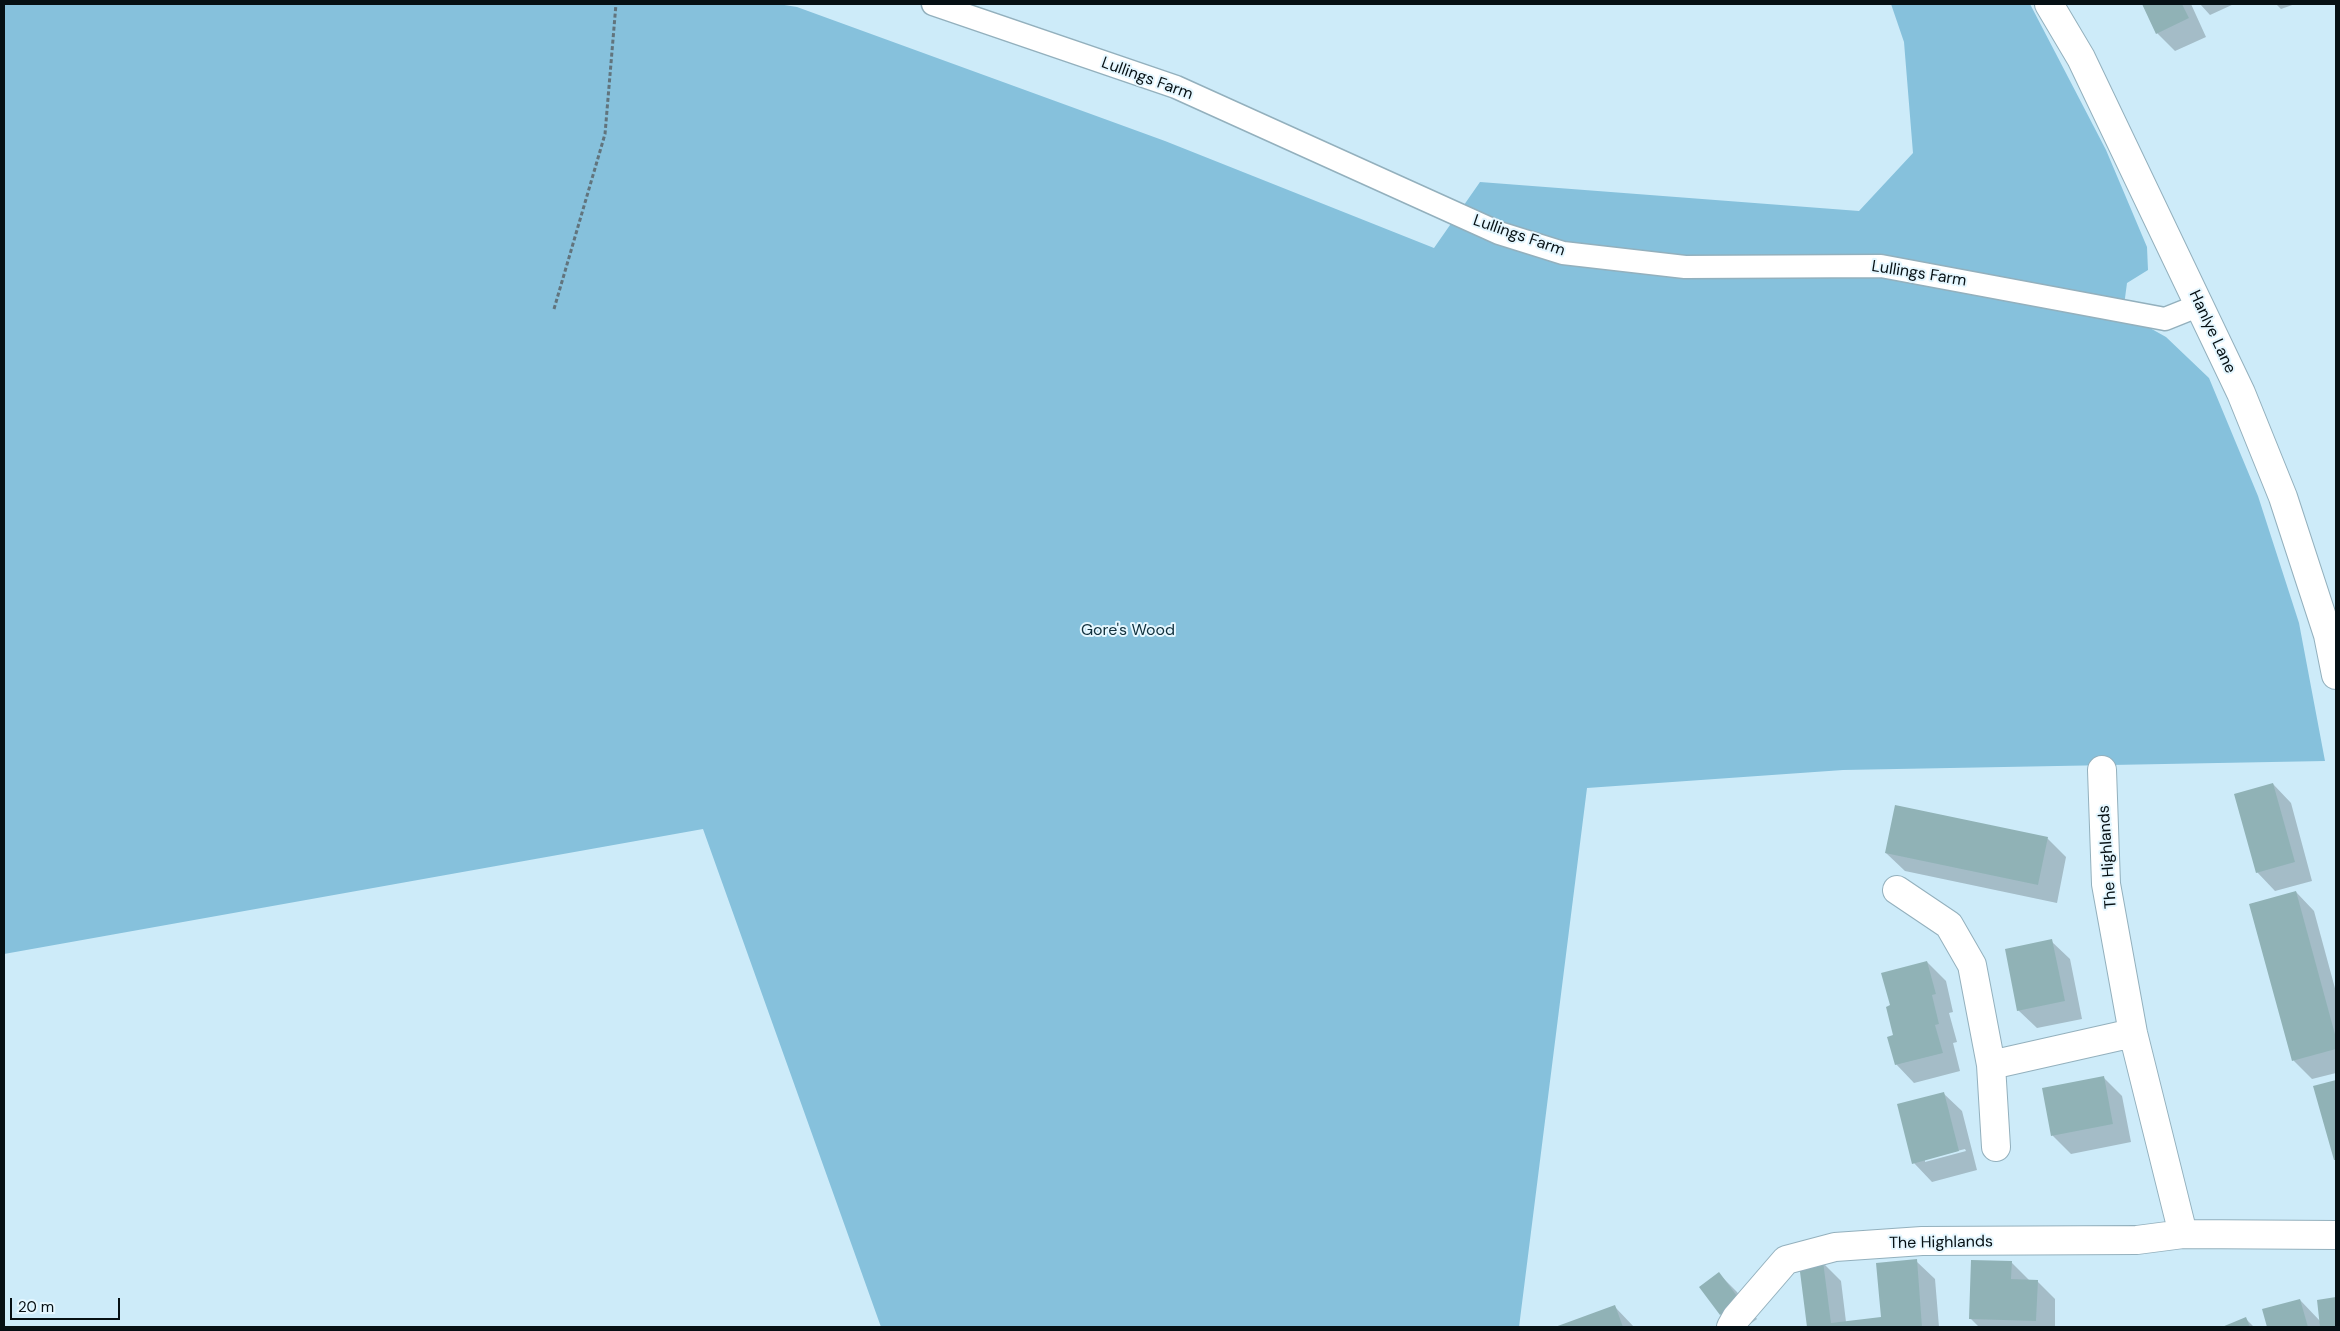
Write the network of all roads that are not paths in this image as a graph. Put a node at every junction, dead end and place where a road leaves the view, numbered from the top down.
1 (933, 4) edge
2 (2049, 4) edge
3 (2200, 305) junction
4 (2336, 675) edge
5 (2102, 770) dead end
6 (1897, 890) dead end
7 (2133, 1033) junction
8 (1991, 1065) junction
9 (1996, 1147) dead end
10 (2183, 1234) junction
11 (2336, 1235) edge
12 (1732, 1327) edge

1 - 3 lane, Lullings Farm
2 - 3 street, Hanlye Lane
3 - 4 street, Hanlye Lane
5 - 7 street, The Highlands
6 - 8 street
7 - 8 street
7 - 10 street, The Highlands
8 - 9 street
10 - 11 street, The Highlands
10 - 12 street, The Highlands

